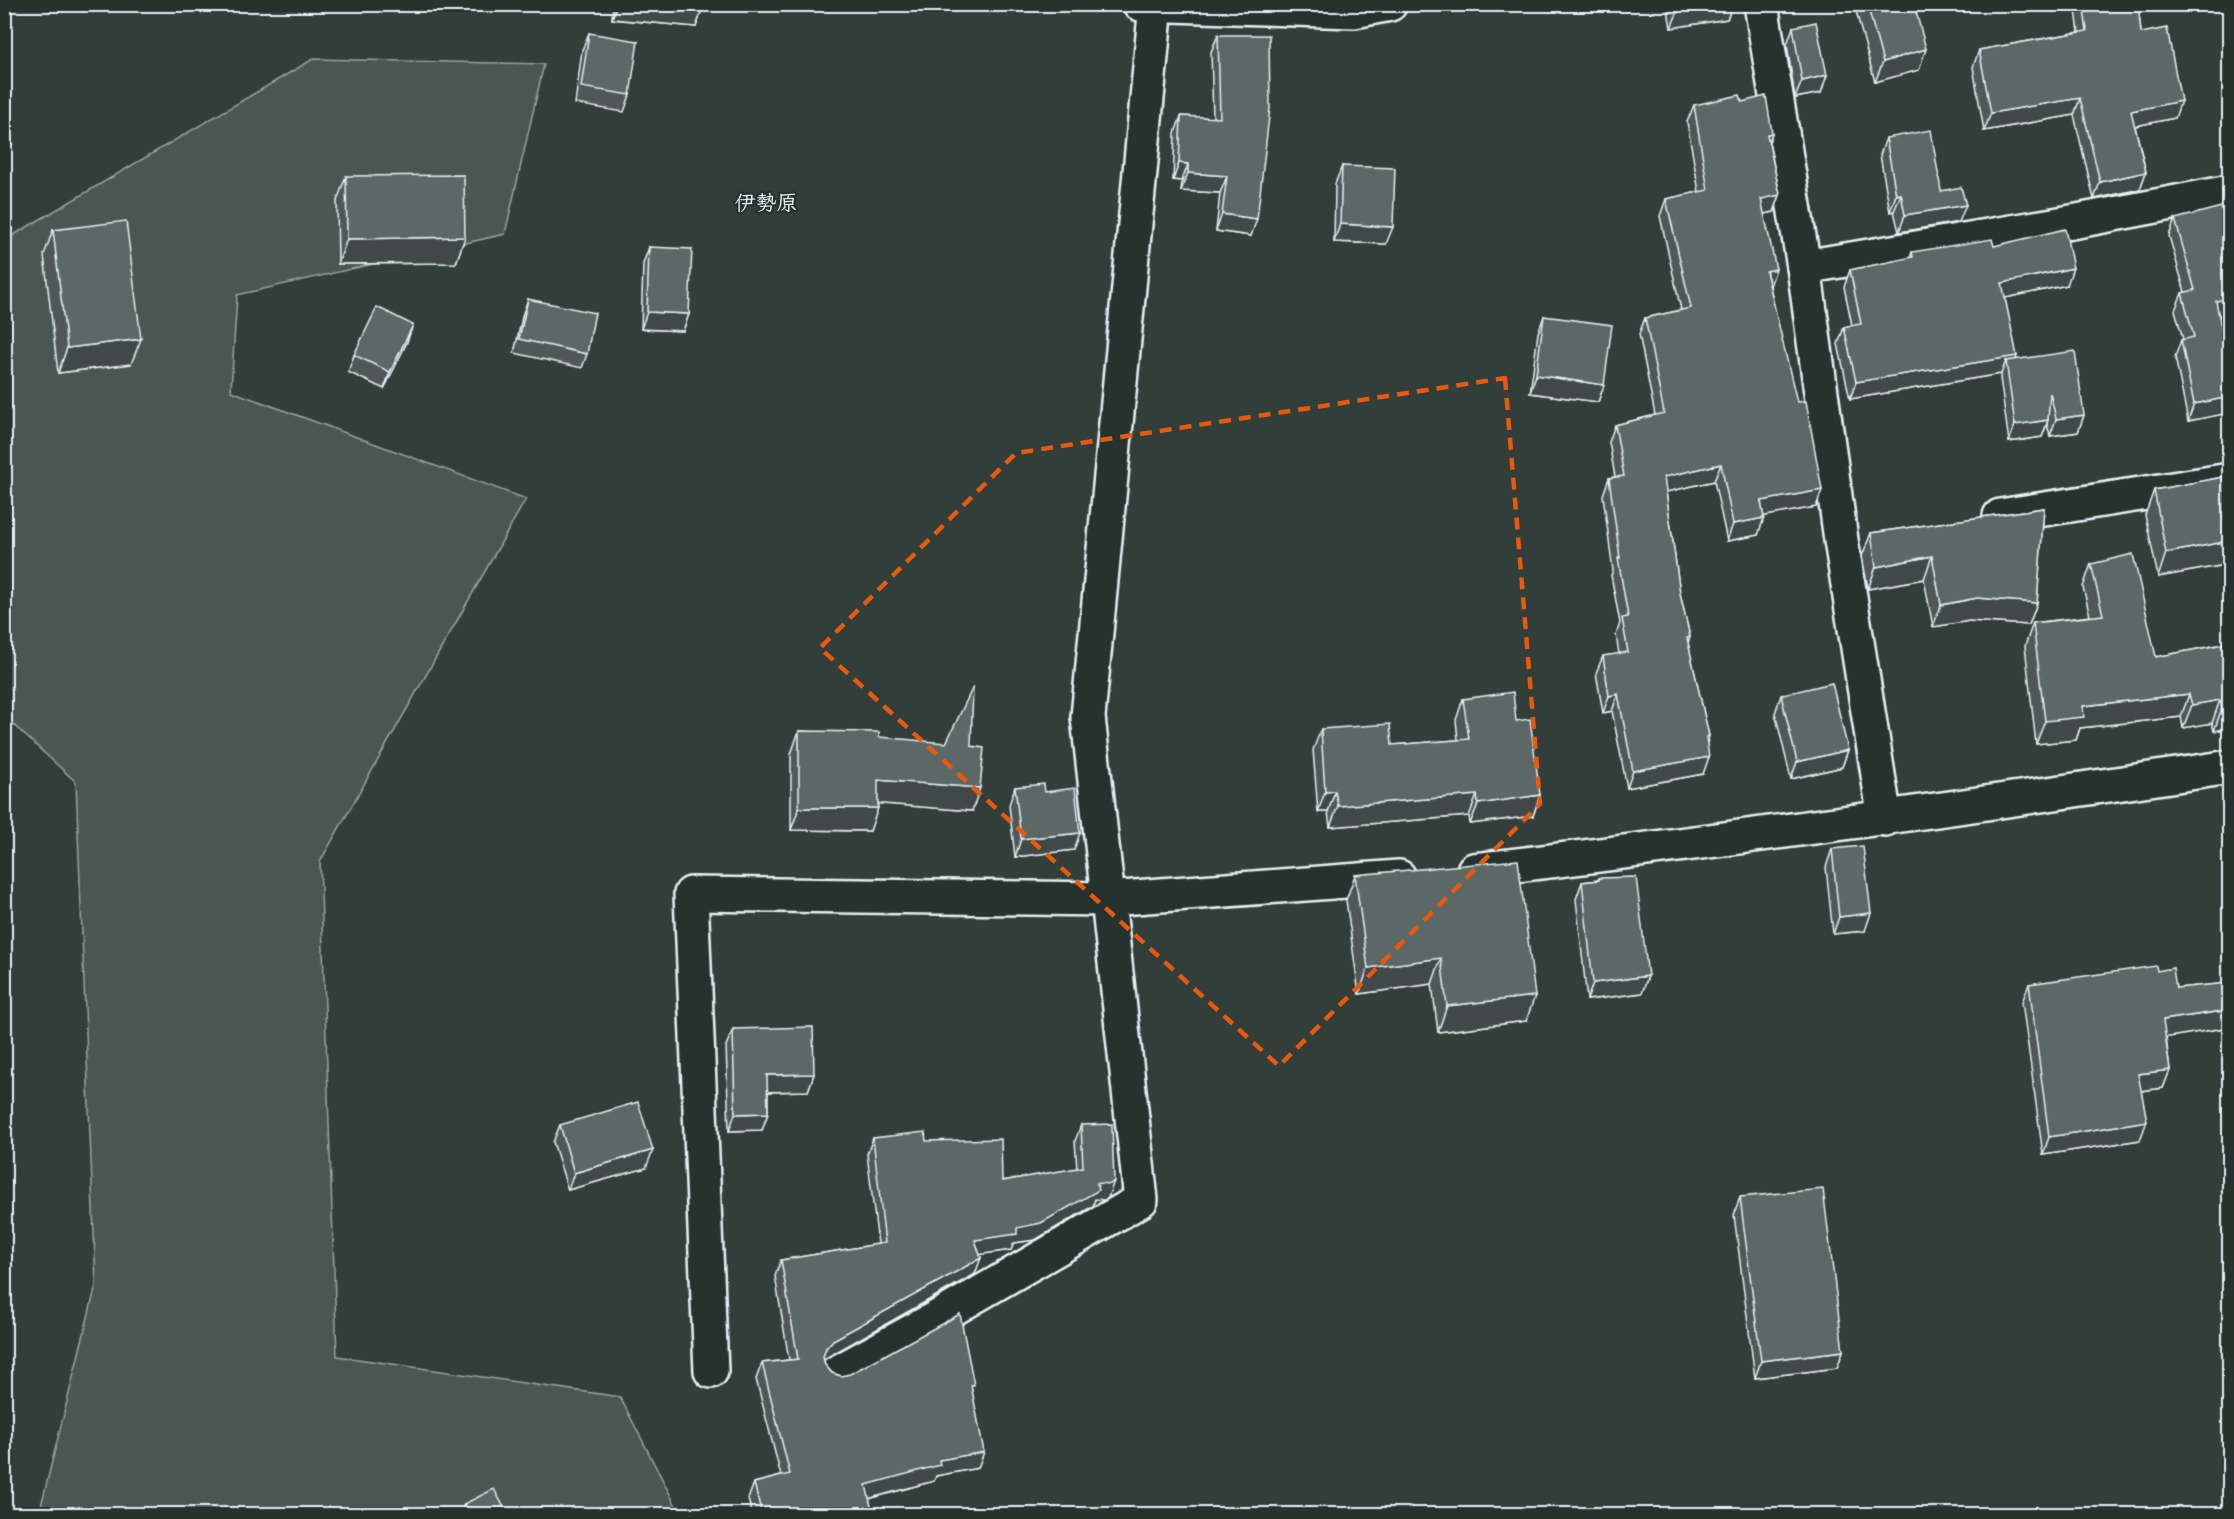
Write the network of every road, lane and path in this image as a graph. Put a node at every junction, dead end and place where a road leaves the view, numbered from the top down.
1 (1140, 4) edge
2 (1390, 4) edge
3 (1761, 4) edge
4 (1156, 5) edge
5 (2229, 192) edge
6 (1804, 267) junction
7 (2229, 480) edge
8 (1971, 520) edge
9 (2229, 767) edge
10 (1885, 819) junction
11 (1108, 899) junction
12 (711, 1371) dead end
13 (836, 1373) edge

1 - 4 street
2 - 4 street
3 - 6 street
4 - 11 street
5 - 6 street
6 - 10 street
7 - 8 street
9 - 10 street
10 - 11 street
11 - 12 street
11 - 13 street

